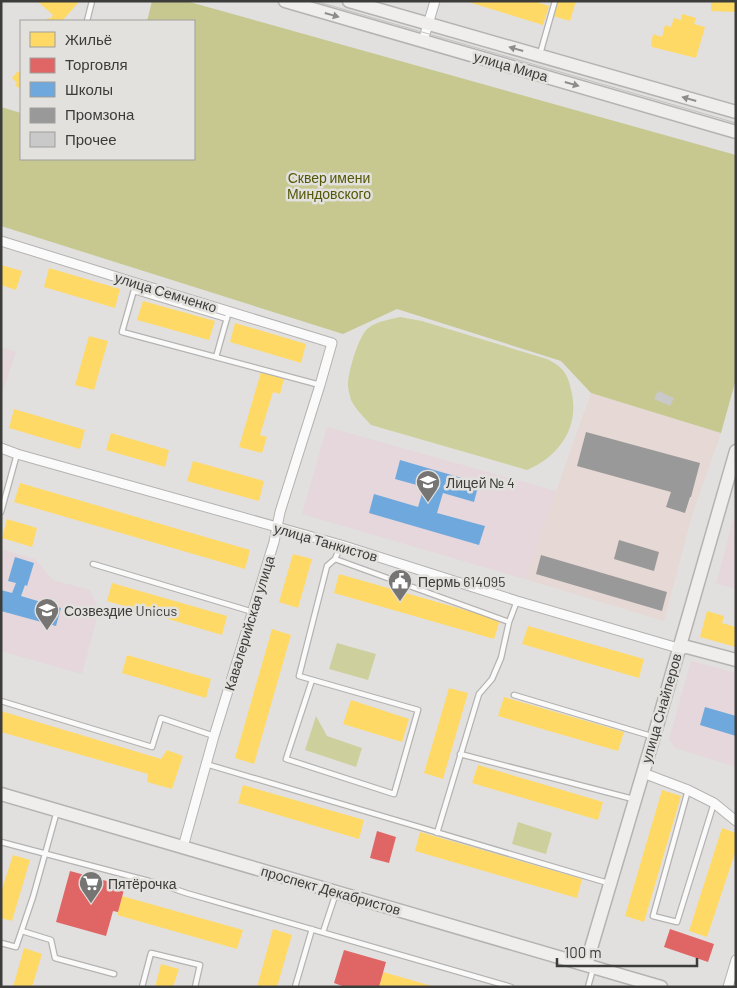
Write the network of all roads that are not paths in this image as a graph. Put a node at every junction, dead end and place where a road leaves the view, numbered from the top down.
1 (92, 1) edge
2 (285, 1) edge
3 (349, 1) edge
4 (435, 1) edge
5 (554, 1) edge
6 (87, 20) edge
7 (428, 24) junction
8 (423, 41) junction
9 (539, 55) junction
10 (736, 112) edge
11 (736, 132) edge
12 (1, 241) edge
13 (135, 287) junction
14 (228, 315) junction
15 (332, 343) joint
16 (216, 357) junction
17 (320, 385) junction
18 (1, 448) edge
19 (736, 450) edge
20 (17, 454) junction
21 (733, 470) edge
22 (1, 512) edge
23 (278, 528) junction
24 (341, 545) junction
25 (335, 560) junction
26 (93, 564) dead end
27 (517, 601) junction
28 (252, 612) junction
29 (509, 622) junction
30 (678, 648) junction
31 (736, 660) edge
32 (312, 680) junction
33 (514, 695) dead end
34 (1, 701) edge
35 (214, 736) junction
36 (654, 736) junction
37 (460, 754) junction
38 (206, 764) junction
39 (643, 773) junction
40 (688, 790) junction
41 (1, 794) edge
42 (634, 800) junction
43 (714, 803) junction
44 (57, 810) junction
45 (736, 821) edge
46 (437, 832) junction
47 (1, 842) edge
48 (183, 847) junction
49 (44, 853) junction
50 (610, 884) junction
51 (336, 892) junction
52 (312, 929) junction
53 (22, 931) junction
54 (323, 932) junction
55 (1, 943) edge
56 (736, 960) edge
57 (590, 966) junction
58 (732, 973) junction
59 (114, 974) dead end
60 (736, 985) edge
61 (142, 987) edge
62 (195, 987) edge
63 (295, 987) edge
64 (511, 987) edge
65 (588, 987) edge
66 (661, 987) edge
67 (728, 987) edge

1 - 6 lane
2 -> 8 main road, улица Мира
3 - 7 main road, улица Мира
4 - 7 street
5 - 9 lane
7 - 8 street
9 -> 7 main road, улица Мира
8 -> 11 main road, улица Мира
10 -> 9 main road, улица Мира
12 - 13 street, улица Семченко
13 - 14 street, улица Семченко
13 - 16 lane
14 - 15 street, улица Семченко
14 - 16 lane
15 - 17 street, Кавалерийская улица
16 - 17 lane
17 - 23 street, Кавалерийская улица
18 - 20 street, улица Танкистов
19 - 21 main road, улица Снайперов
20 - 22 lane
20 - 23 street, улица Танкистов
21 - 30 main road, улица Снайперов
23 - 24 street, улица Танкистов
23 - 28 street, Кавалерийская улица
24 - 25 lane
24 - 27 street, улица Танкистов
25 - 29 lane
25 - 32 lane
26 - 28 lane
27 - 29 lane
27 - 30 street, улица Танкистов
28 - 35 street, Кавалерийская улица
29 - 37 lane
30 - 31 main road, улица Танкистов
30 - 36 main road, улица Снайперов
32 - 32 lane
33 - 36 lane
34 - 35 lane
35 - 38 street, Кавалерийская улица
36 - 39 main road, улица Снайперов
37 - 42 lane
37 - 46 lane
38 - 46 lane
38 - 48 street, Кавалерийская улица
39 - 40 street
39 - 42 main road, улица Снайперов
40 - 43 street
40 - 43 lane
41 - 44 main road, проспект Декабристов
42 - 50 main road, улица Снайперов
43 - 45 street
44 - 48 main road, проспект Декабристов
44 - 49 lane
46 - 50 lane
47 - 49 lane
48 - 51 main road, проспект Декабристов
49 - 52 lane
49 - 53 lane
50 - 57 main road, улица Снайперов
51 - 54 lane
51 - 57 main road, проспект Декабристов
52 - 54 lane
52 - 63 lane
53 - 55 lane
53 - 59 lane
54 - 64 lane
56 - 58 street
57 - 65 lane
57 - 66 main road, проспект Декабристов
58 - 60 lane
58 - 67 street
61 - 62 lane

